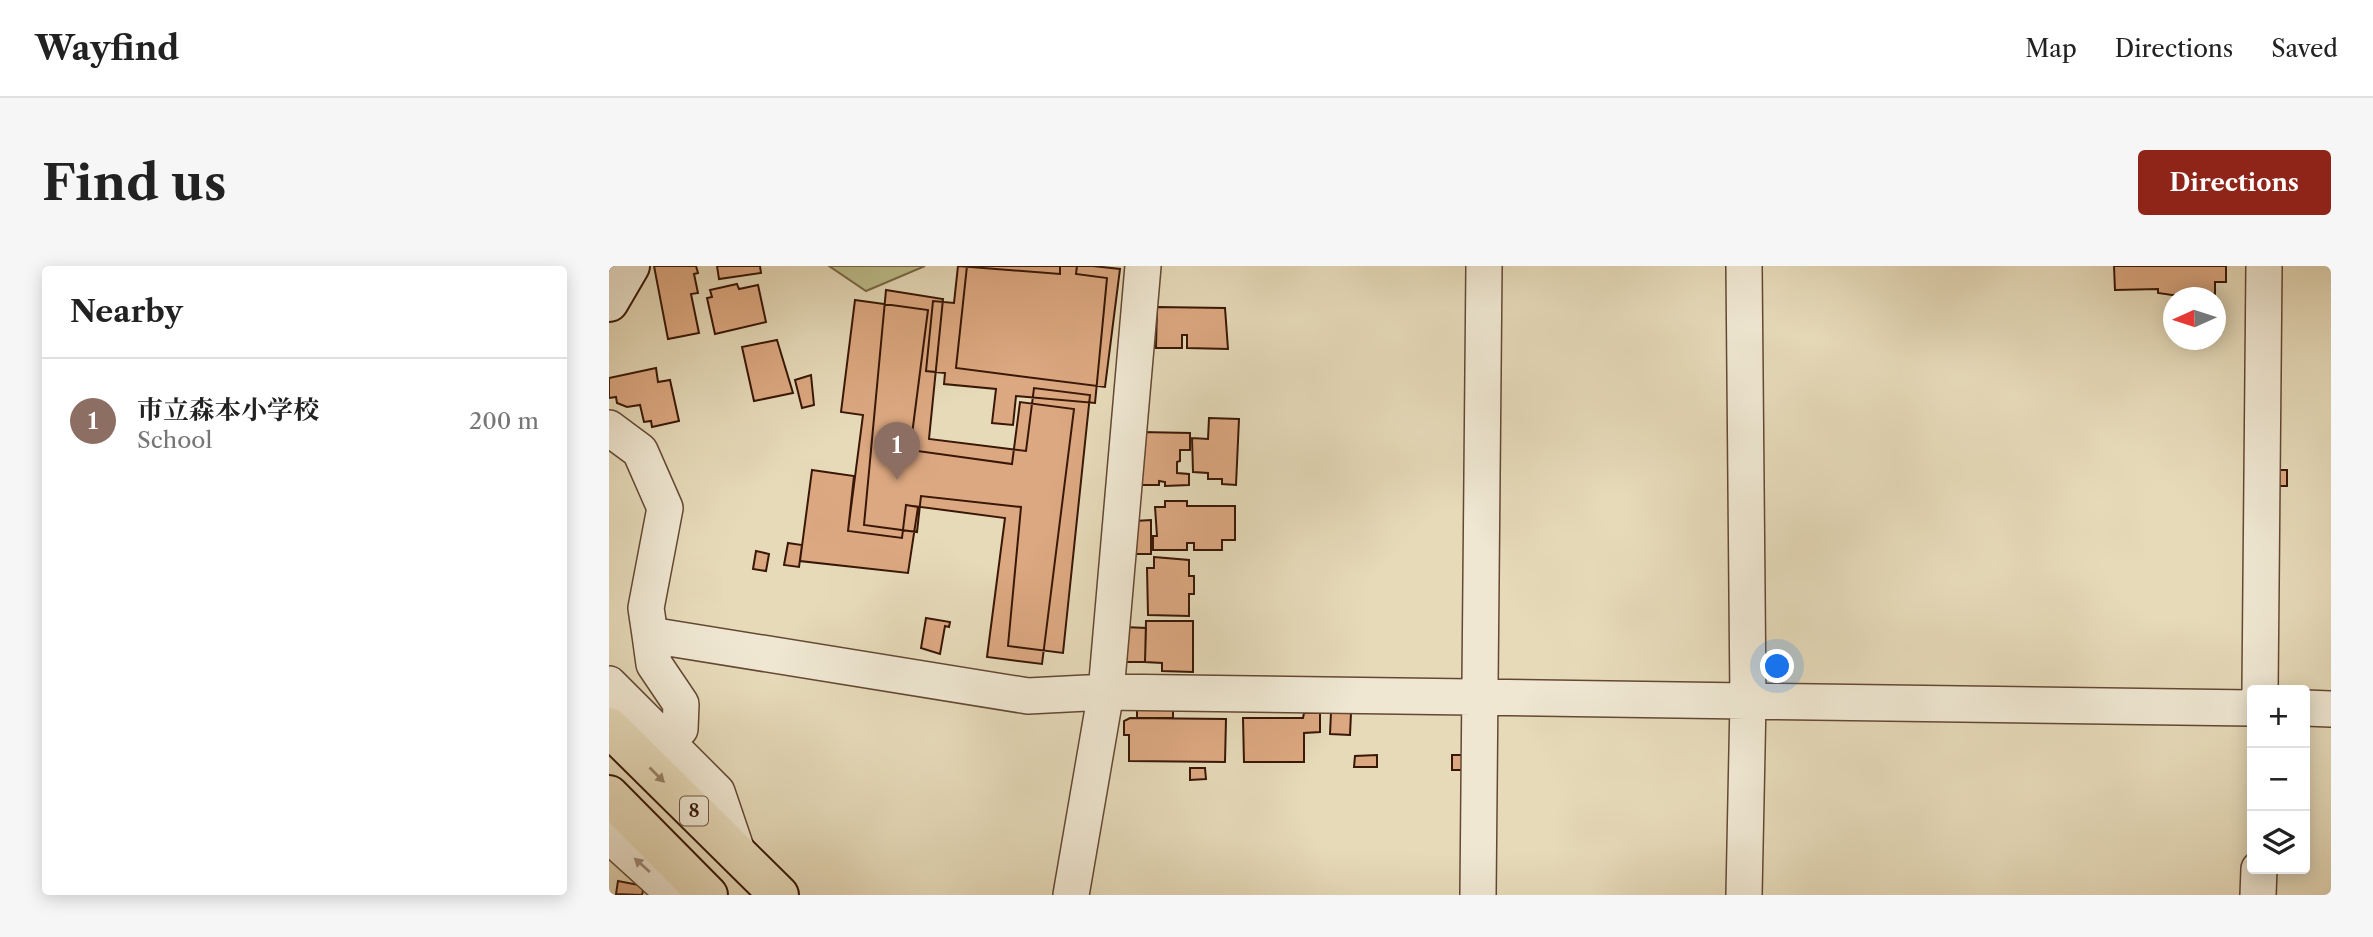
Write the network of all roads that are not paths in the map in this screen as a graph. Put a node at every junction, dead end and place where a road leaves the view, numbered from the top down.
1 (630, 266) edge
2 (1143, 266) edge
3 (1484, 266) edge
4 (1744, 266) edge
5 (2264, 266) edge
6 (609, 302) edge
7 (609, 428) edge
8 (650, 635) junction
9 (609, 684) edge
10 (2260, 685) edge
11 (1107, 692) junction
12 (1480, 697) junction
13 (1748, 701) junction
14 (2247, 708) edge
15 (2310, 708) edge
16 (2331, 709) edge
17 (609, 727) edge
18 (680, 729) dead end
19 (609, 795) edge
20 (609, 835) edge
21 (738, 854) junction
22 (2259, 874) edge
23 (675, 895) edge
24 (708, 895) edge
25 (779, 895) edge
26 (1071, 895) edge
27 (1478, 895) edge
28 (1744, 895) edge
29 (2258, 895) edge

1 - 6 main road
2 - 11 street
3 - 12 street
4 - 13 street
5 - 10 street
7 - 8 street
8 - 11 street
8 - 18 street
9 - 21 street
11 - 12 street
11 - 26 street
12 - 13 street
12 - 27 street
13 - 14 street
13 - 28 street
15 - 16 street
17 -> 21 highway, 8
19 - 24 highway
23 -> 20 street
21 - 25 highway, 8
22 - 29 street

